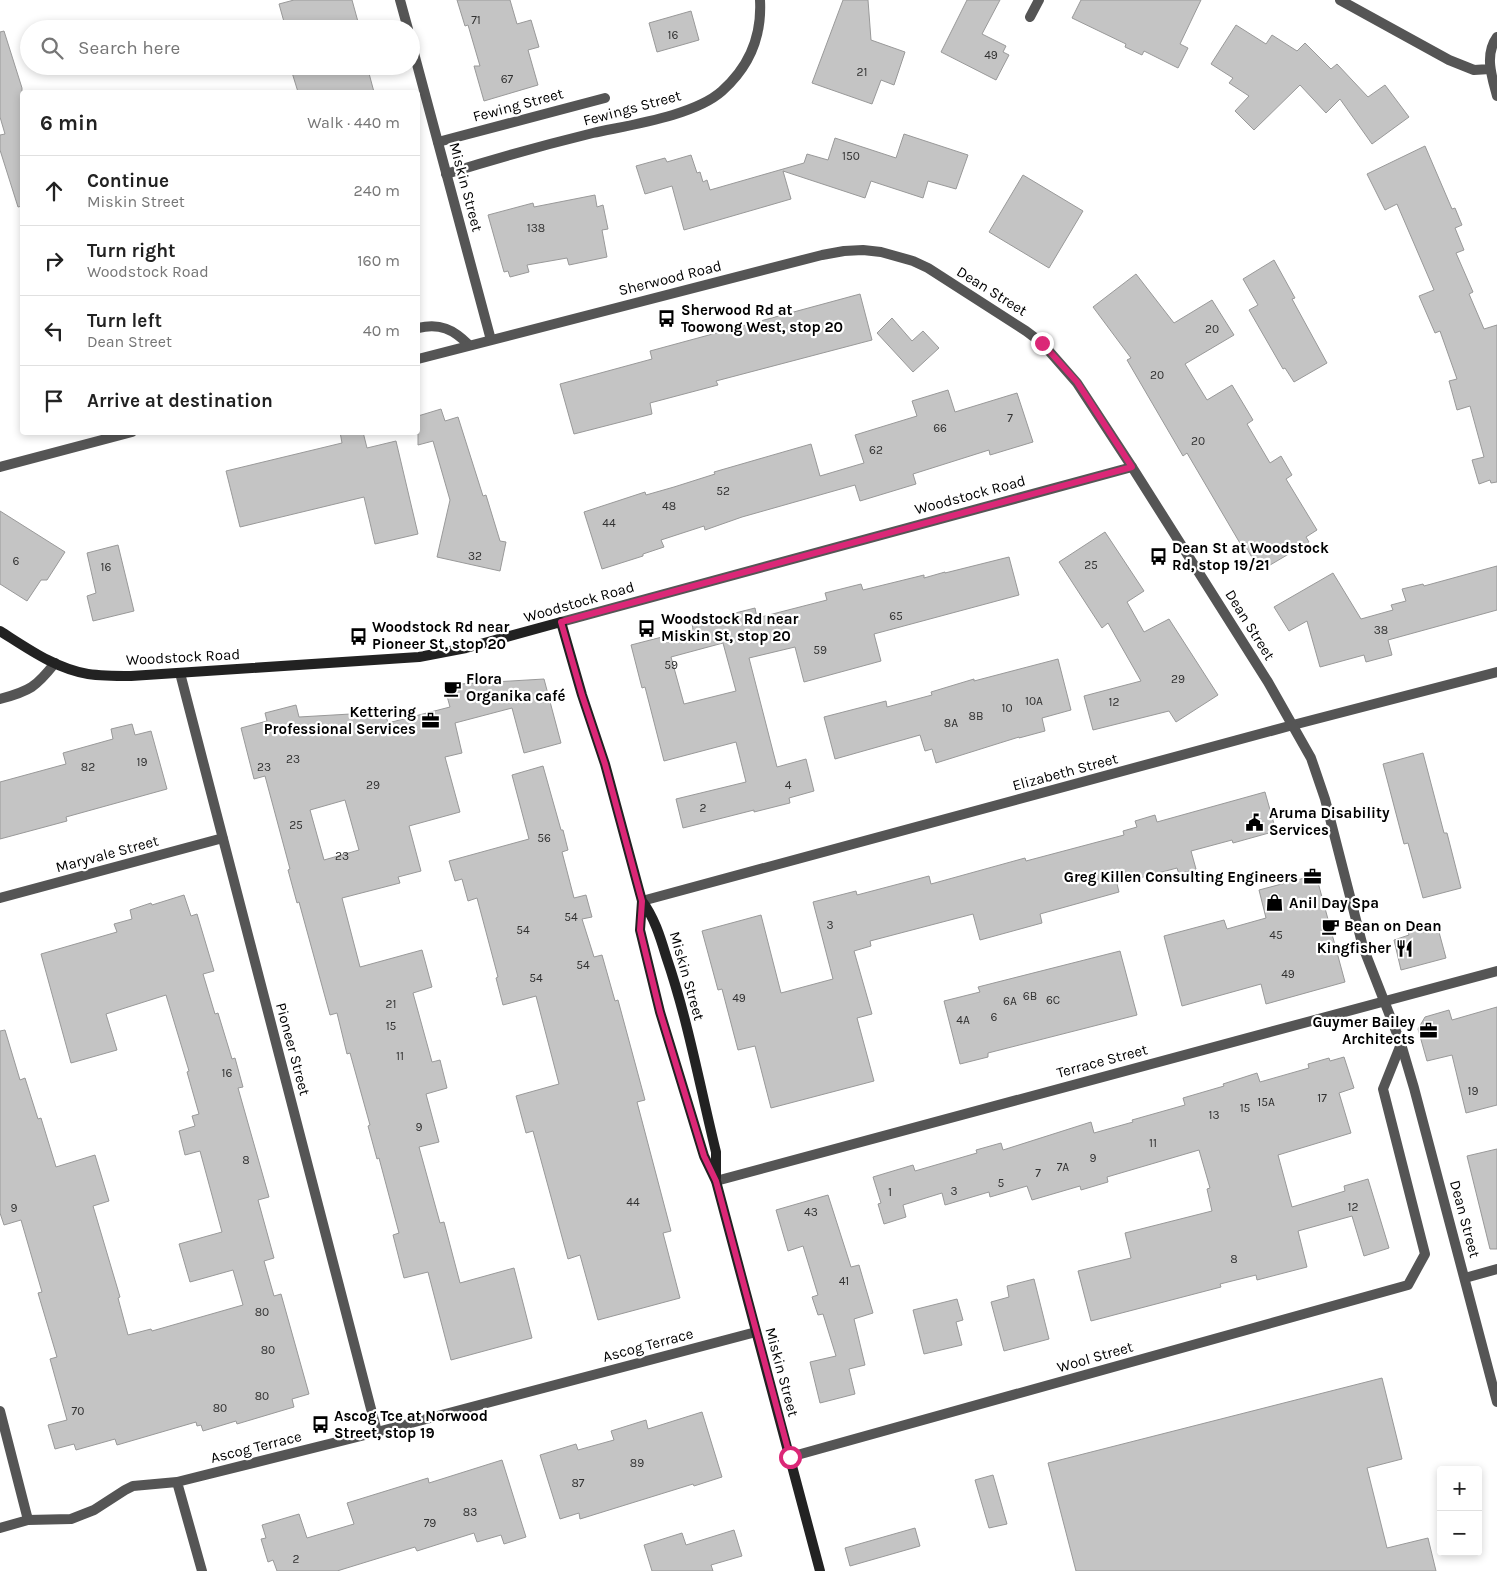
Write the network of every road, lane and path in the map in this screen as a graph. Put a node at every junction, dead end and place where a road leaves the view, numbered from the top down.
1 (400, 0) edge
2 (760, 0) edge
3 (1039, 0) edge
4 (1340, 0) edge
5 (1030, 18) dead end
6 (406, 20) edge
7 (1497, 38) edge
8 (1490, 69) junction
9 (420, 75) edge
10 (1497, 96) edge
11 (605, 98) dead end
12 (438, 142) junction
13 (446, 174) junction
14 (881, 252) joint
15 (420, 328) edge
16 (491, 340) junction
17 (468, 345) junction
18 (420, 358) edge
19 (121, 435) edge
20 (0, 467) edge
21 (1132, 467) junction
22 (561, 622) junction
23 (0, 631) edge
24 (55, 664) junction
25 (1497, 672) edge
26 (180, 673) junction
27 (0, 699) edge
28 (1293, 725) junction
29 (223, 838) junction
30 (0, 898) edge
31 (642, 901) junction
32 (1497, 971) edge
33 (1384, 1001) junction
34 (1401, 1044) junction
35 (716, 1181) junction
36 (1497, 1269) edge
37 (1465, 1278) junction
38 (756, 1332) junction
39 (1497, 1402) edge
40 (0, 1411) edge
41 (377, 1432) junction
42 (790, 1457) junction
43 (177, 1482) junction
44 (28, 1520) junction
45 (0, 1528) edge
46 (202, 1571) edge
47 (820, 1571) edge

1 - 6 street
2 - 13 street, Fewings Street
3 - 5 street
4 - 8 street
7 - 8 street
8 - 10 street
9 - 12 street, Miskin Street
11 - 12 street, Fewing Street
12 - 13 street, Miskin Street
13 - 16 street, Miskin Street
14 - 16 street, Sherwood Road
14 - 21 street, Dean Street
15 - 17 street
16 - 17 street, Sherwood Road
17 - 18 street, Sherwood Road
19 - 20 street
21 - 22 street, Woodstock Road
21 - 28 street, Dean Street
22 - 26 main road, Woodstock Road
22 - 31 main road, Miskin Street
23 - 24 main road, Woodstock Road
24 - 26 main road, Woodstock Road
24 - 27 street
25 - 28 street, Elizabeth Street
26 - 29 street, Pioneer Street
28 - 31 street, Elizabeth Street
28 - 33 street, Dean Street
29 - 30 street, Maryvale Street
29 - 41 street, Pioneer Street
31 - 35 main road, Miskin Street
31 - 35 main road, Miskin Street
32 - 33 street, Terrace Street
33 - 34 street, Dean Street
33 - 35 street, Terrace Street
34 - 37 street, Dean Street
34 - 42 street, Wool Street
35 - 38 main road, Miskin Street
36 - 37 street
37 - 39 street, Dean Street
38 - 41 street, Ascog Terrace
38 - 42 main road, Miskin Street
40 - 44 street
41 - 43 street, Ascog Terrace
42 - 47 main road, Miskin Street
43 - 44 street, Ascog Terrace
43 - 46 street
44 - 45 street, Ascog Terrace

